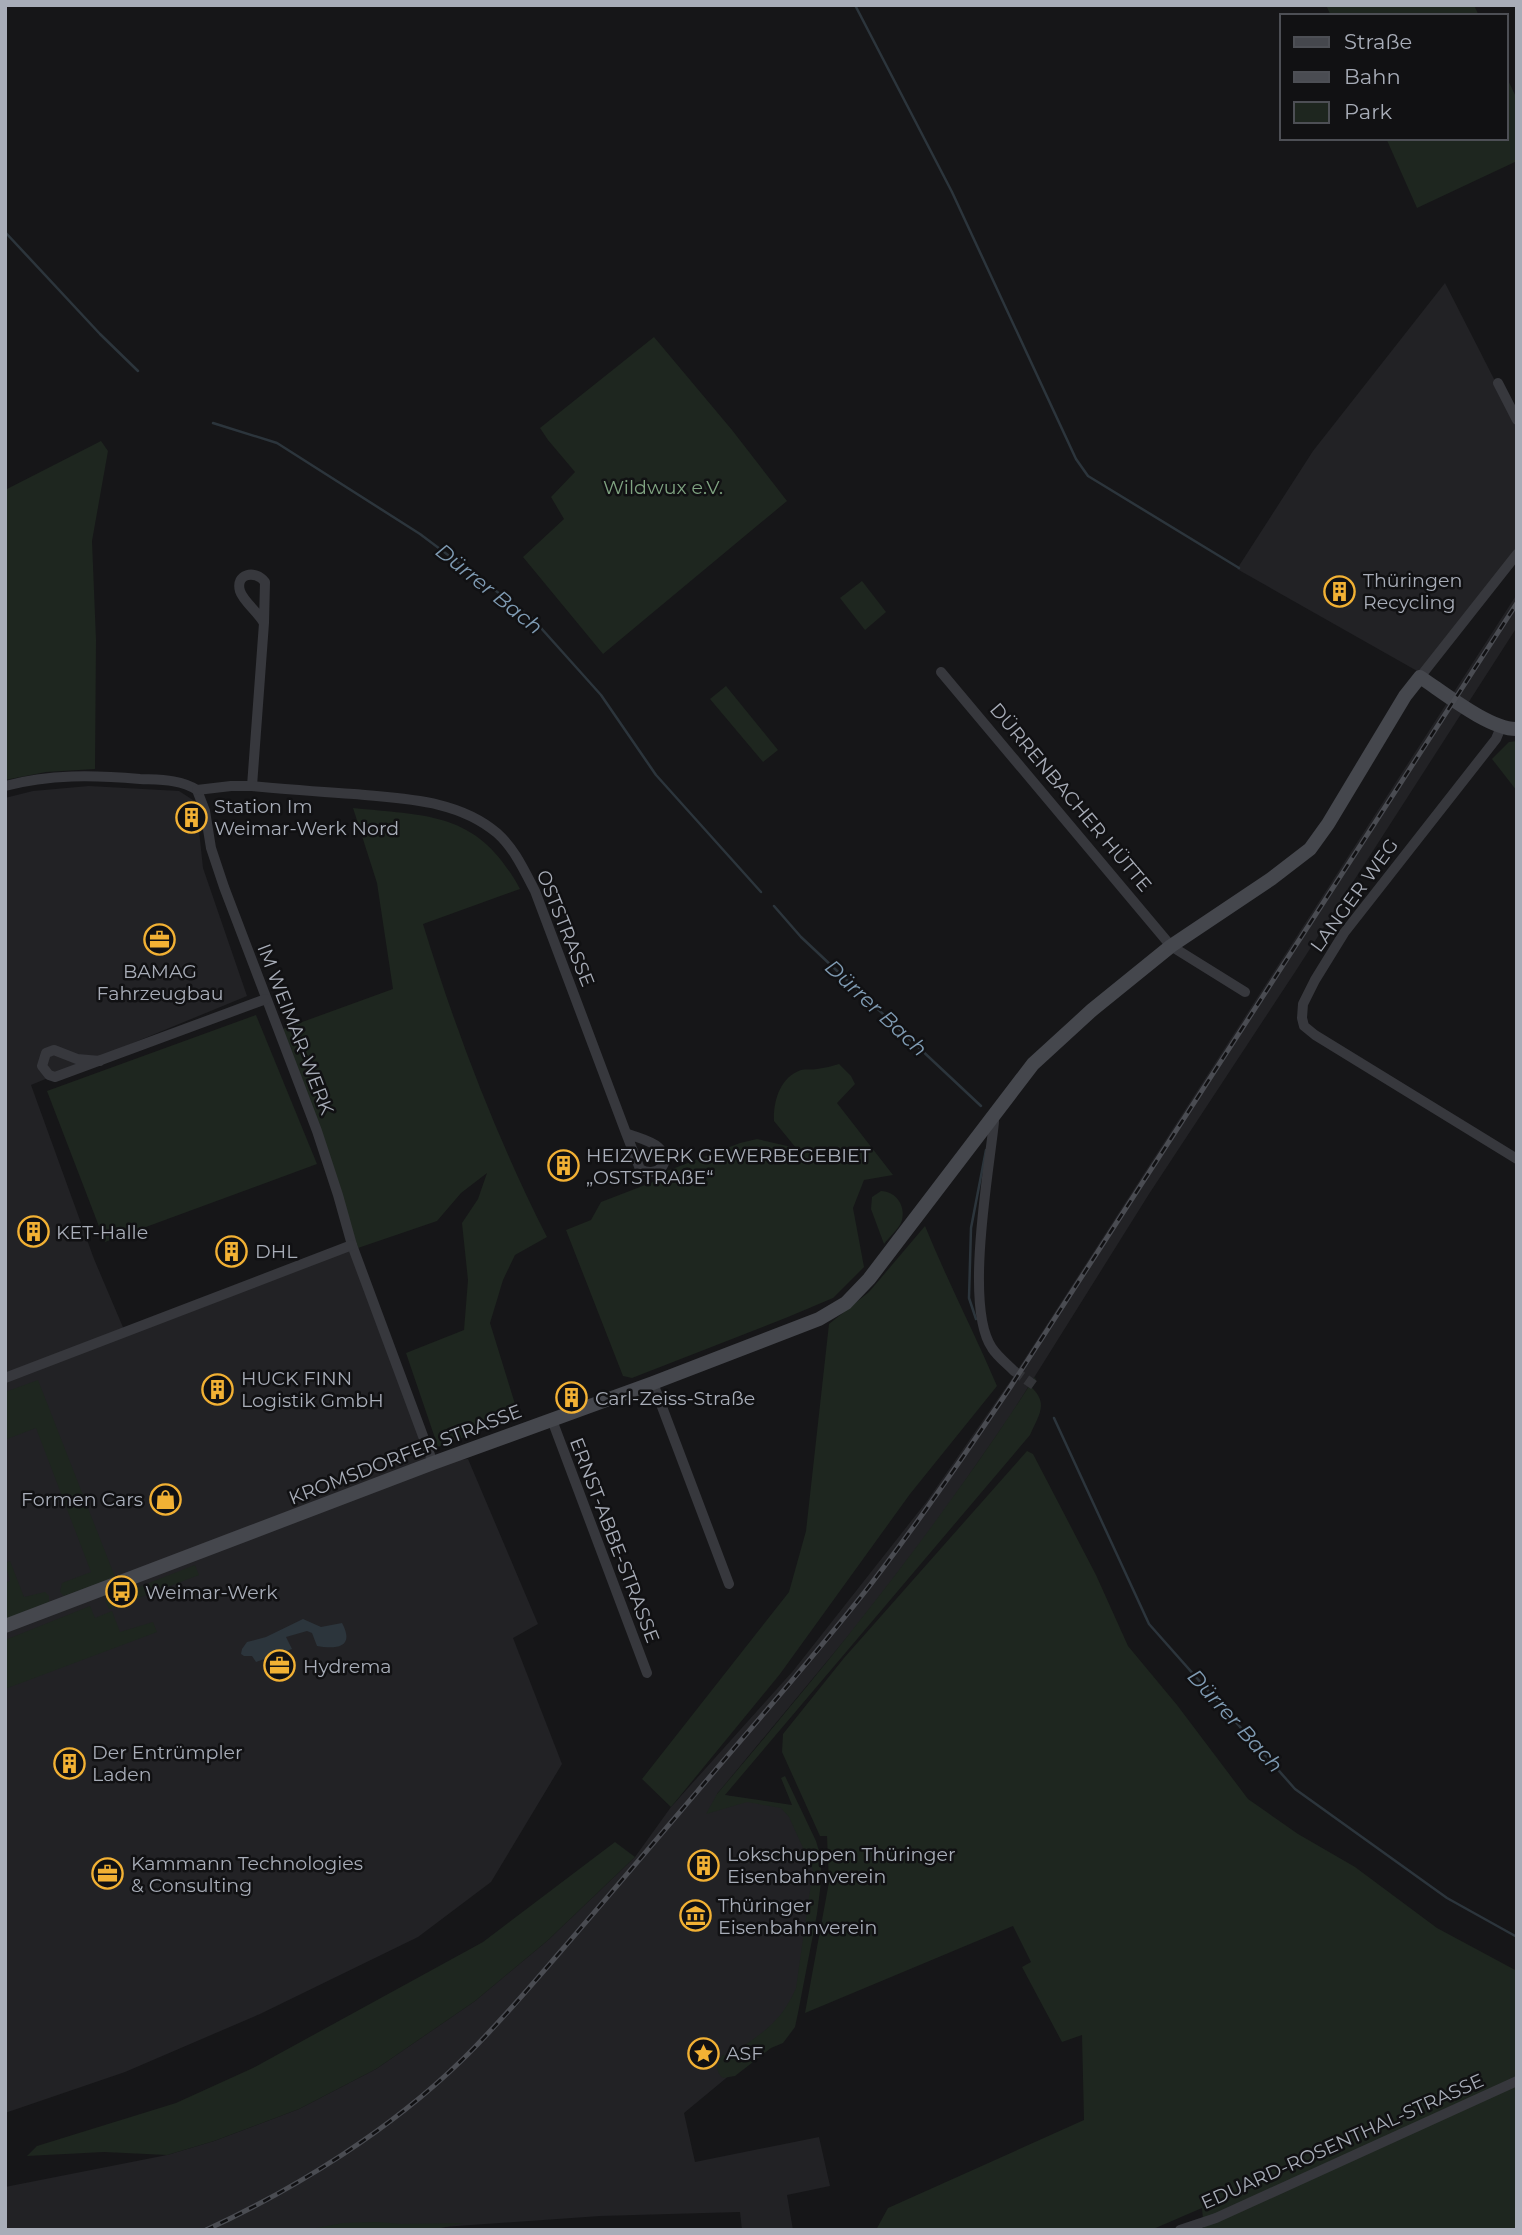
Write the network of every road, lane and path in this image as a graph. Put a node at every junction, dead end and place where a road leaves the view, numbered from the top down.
1 (1498, 383) dead end
2 (1517, 420) edge
3 (1517, 554) edge
4 (264, 623) junction
5 (941, 672) dead end
6 (1420, 677) junction
7 (1502, 727) junction
8 (1517, 729) edge
9 (5, 786) edge
10 (252, 786) junction
11 (197, 790) junction
12 (1171, 946) junction
13 (1245, 992) dead end
14 (266, 999) junction
15 (100, 1061) junction
16 (993, 1116) junction
17 (626, 1133) dead end
18 (1517, 1158) edge
19 (352, 1245) junction
20 (1014, 1371) tunnel mouth
21 (5, 1378) edge
22 (653, 1383) junction
23 (552, 1420) junction
24 (433, 1463) junction
25 (729, 1584) dead end
26 (5, 1626) edge
27 (647, 1673) dead end
28 (1517, 2081) edge
29 (1180, 2230) edge

1 - 2 street
3 - 6 street
4 - 4 street
4 - 10 street
5 - 12 street, DÜRRENBACHER HÜTTE
6 - 7 street
6 - 12 street
7 - 8 street
7 - 18 street, LANGER WEG
9 - 11 street
10 - 11 street, OSTSTRASSE
10 - 17 street, OSTSTRASSE
11 - 14 street, IM WEIMAR-WERK
12 - 13 street, DÜRRENBACHER HÜTTE
12 - 16 street
14 - 15 street
14 - 19 street, IM WEIMAR-WERK
15 - 15 street
16 - 20 street
16 - 22 street, KROMSDORFER STRASSE
19 - 21 street
19 - 24 street, IM WEIMAR-WERK
22 - 23 street, KROMSDORFER STRASSE
22 - 25 street
23 - 24 street, KROMSDORFER STRASSE
23 - 27 street, ERNST-ABBE-STRASSE
24 - 26 street, KROMSDORFER STRASSE
28 - 29 street, EDUARD-ROSENTHAL-STRASSE

